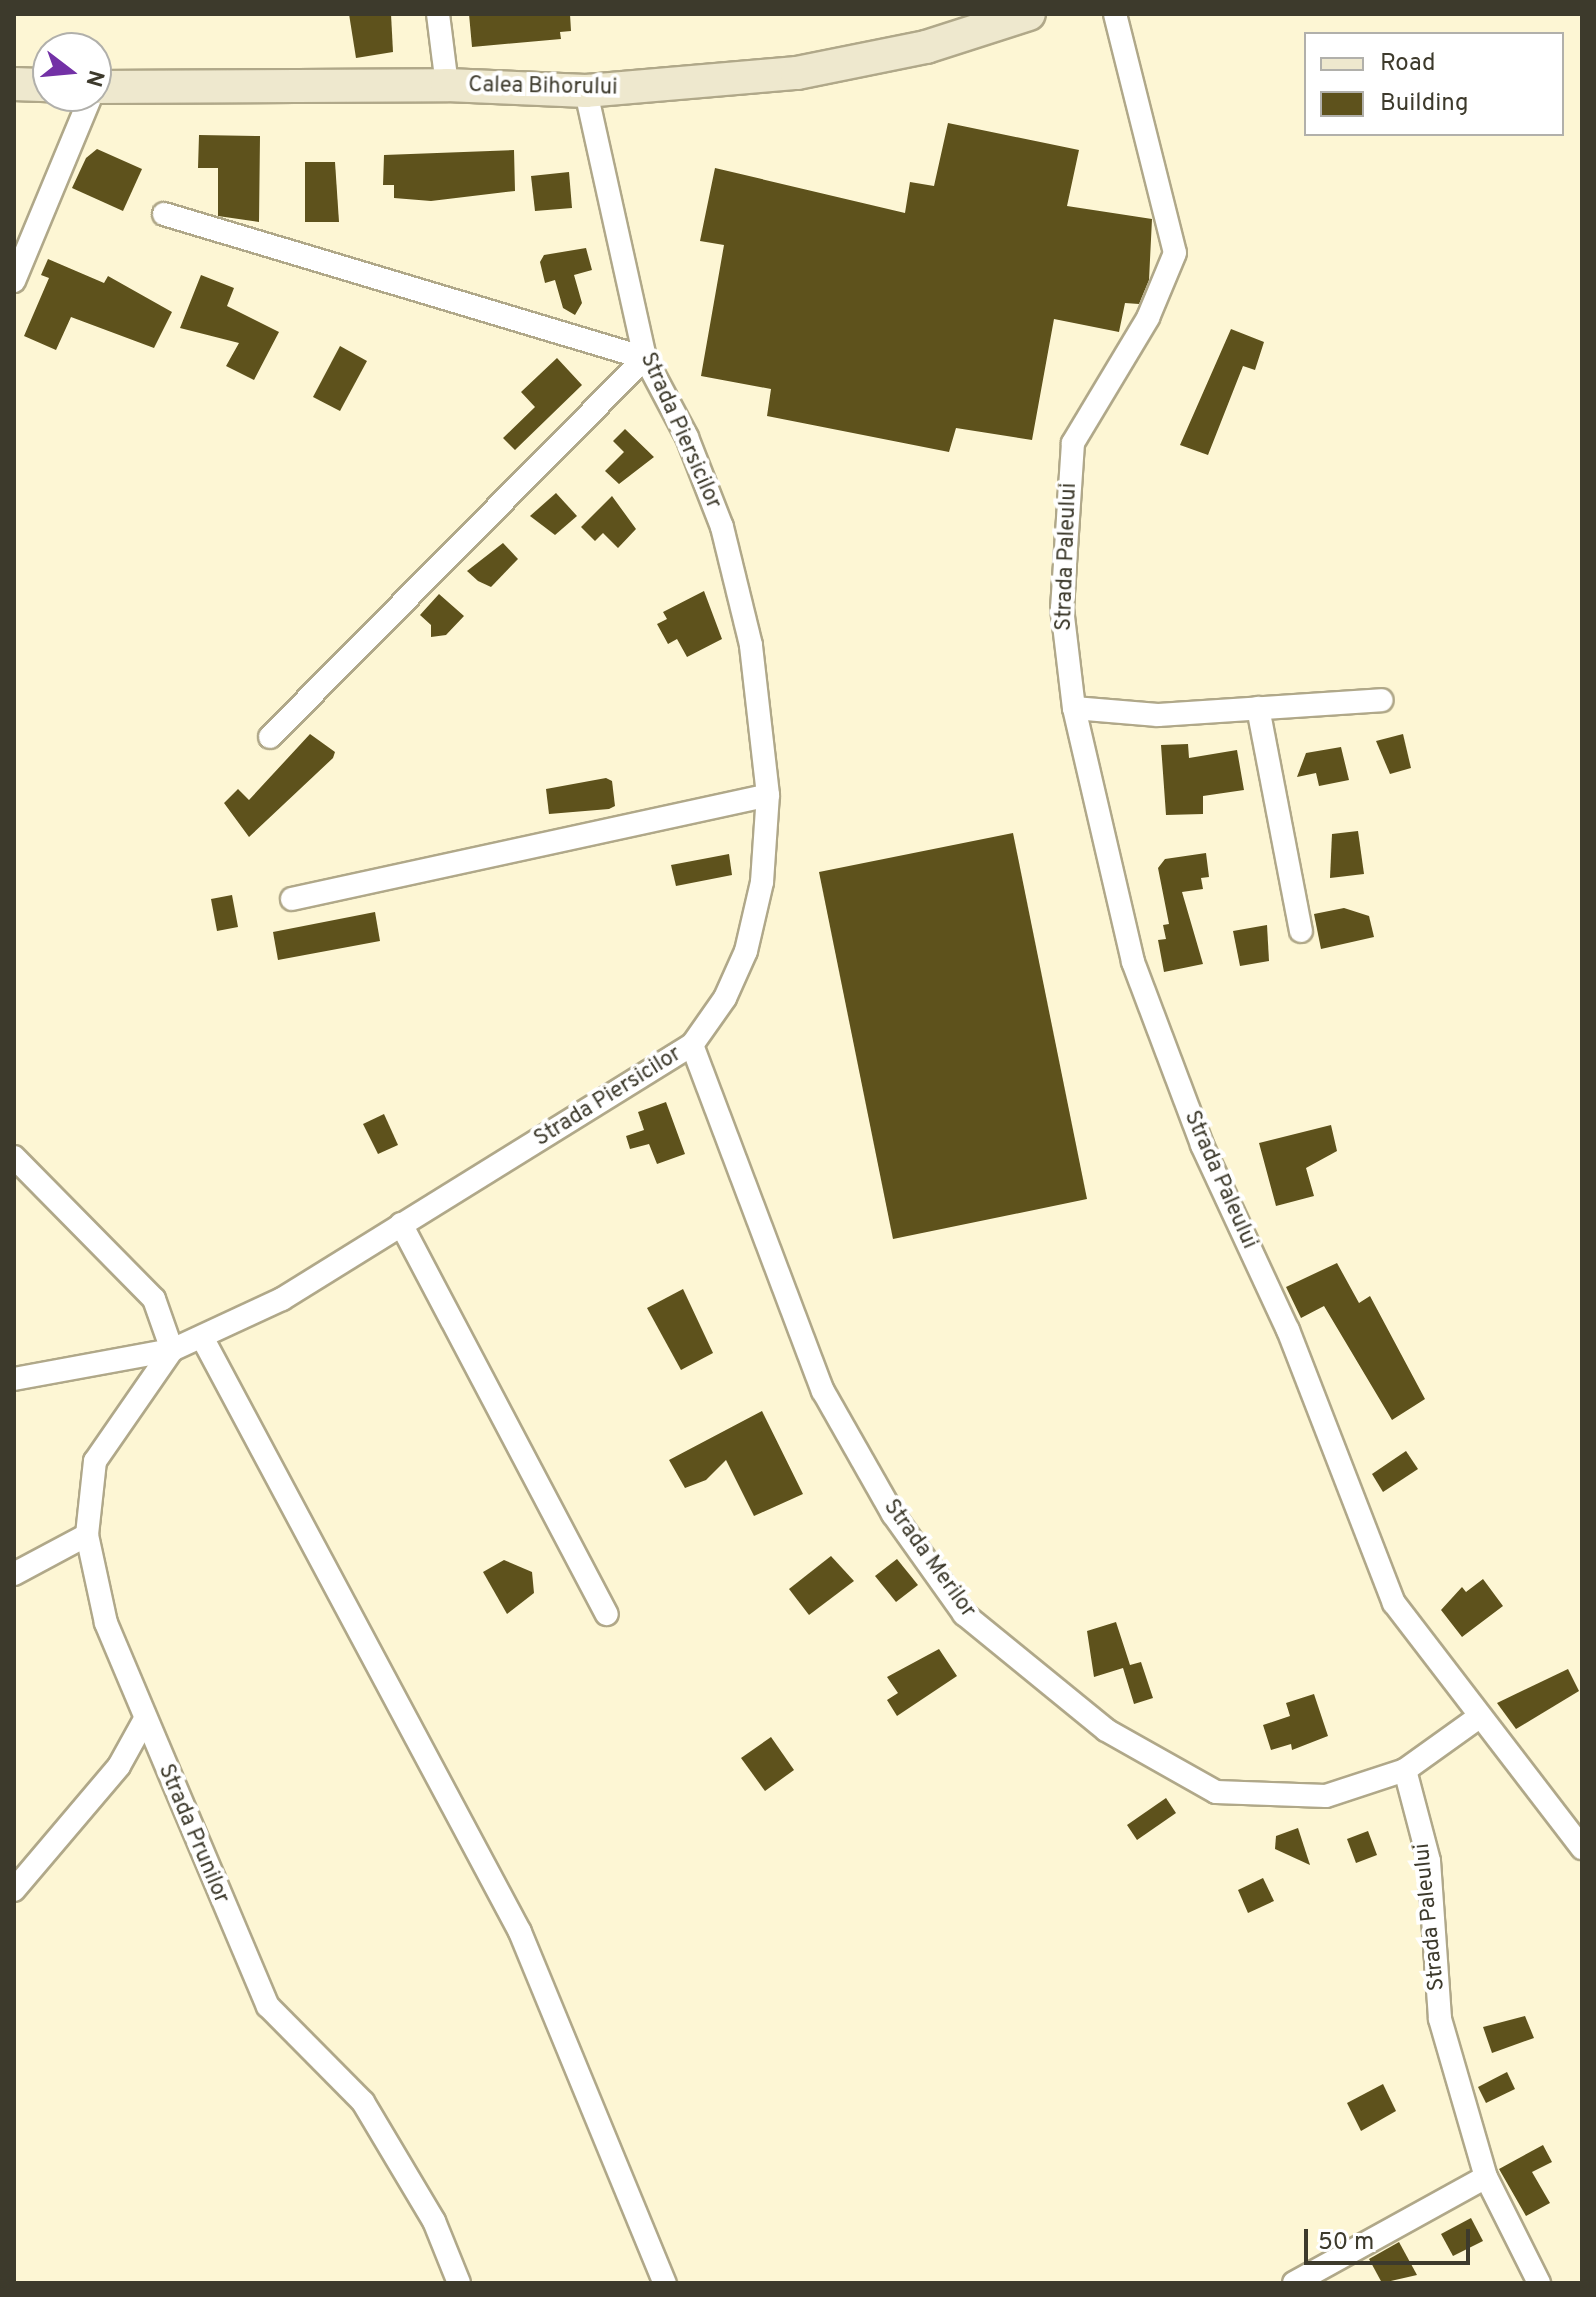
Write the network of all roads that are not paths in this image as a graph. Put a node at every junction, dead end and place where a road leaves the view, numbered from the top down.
1 (438, 14) edge
2 (1029, 14) edge
3 (1115, 14) edge
4 (447, 85) junction
5 (112, 87) edge
6 (586, 91) junction
7 (84, 112) edge
8 (164, 214) dead end
9 (14, 281) edge
10 (645, 358) junction
11 (1381, 700) dead end
12 (1074, 708) junction
13 (1258, 708) junction
14 (270, 737) dead end
15 (768, 795) junction
16 (292, 899) dead end
17 (1301, 931) dead end
18 (692, 1045) junction
19 (14, 1157) edge
20 (401, 1224) junction
21 (203, 1339) junction
22 (172, 1350) junction
23 (14, 1379) edge
24 (87, 1535) junction
25 (14, 1574) edge
26 (607, 1614) dead end
27 (1479, 1717) junction
28 (145, 1719) junction
29 (1405, 1770) junction
30 (1582, 1848) edge
31 (14, 1890) edge
32 (1486, 2177) junction
33 (459, 2283) edge
34 (665, 2283) edge
35 (1294, 2283) edge
36 (1539, 2283) edge

1 - 4 street
2 - 6 main road, Calea Bihorului
3 - 12 street, Strada Paleului
4 - 5 main road, Calea Bihorului
4 - 6 main road, Calea Bihorului
6 - 10 street, Strada Piersicilor
7 - 9 street
8 - 10 street
10 - 14 street
10 - 15 street, Strada Piersicilor
11 - 13 street
12 - 13 street
12 - 27 street, Strada Paleului
13 - 17 street
15 - 16 street
15 - 18 street, Strada Piersicilor
18 - 20 street, Strada Piersicilor
18 - 29 street, Strada Merilor
19 - 22 street
20 - 21 street, Strada Piersicilor
20 - 26 street
21 - 22 street, Strada Piersicilor
21 - 34 street
22 - 23 street, Strada Piersicilor
22 - 24 street, Strada Prunilor
24 - 25 street
24 - 28 street, Strada Prunilor
27 - 29 street
27 - 30 street, Strada Paleului
28 - 31 street
28 - 33 street, Strada Prunilor
29 - 32 street, Strada Paleului
32 - 35 street
32 - 36 street, Strada Paleului

